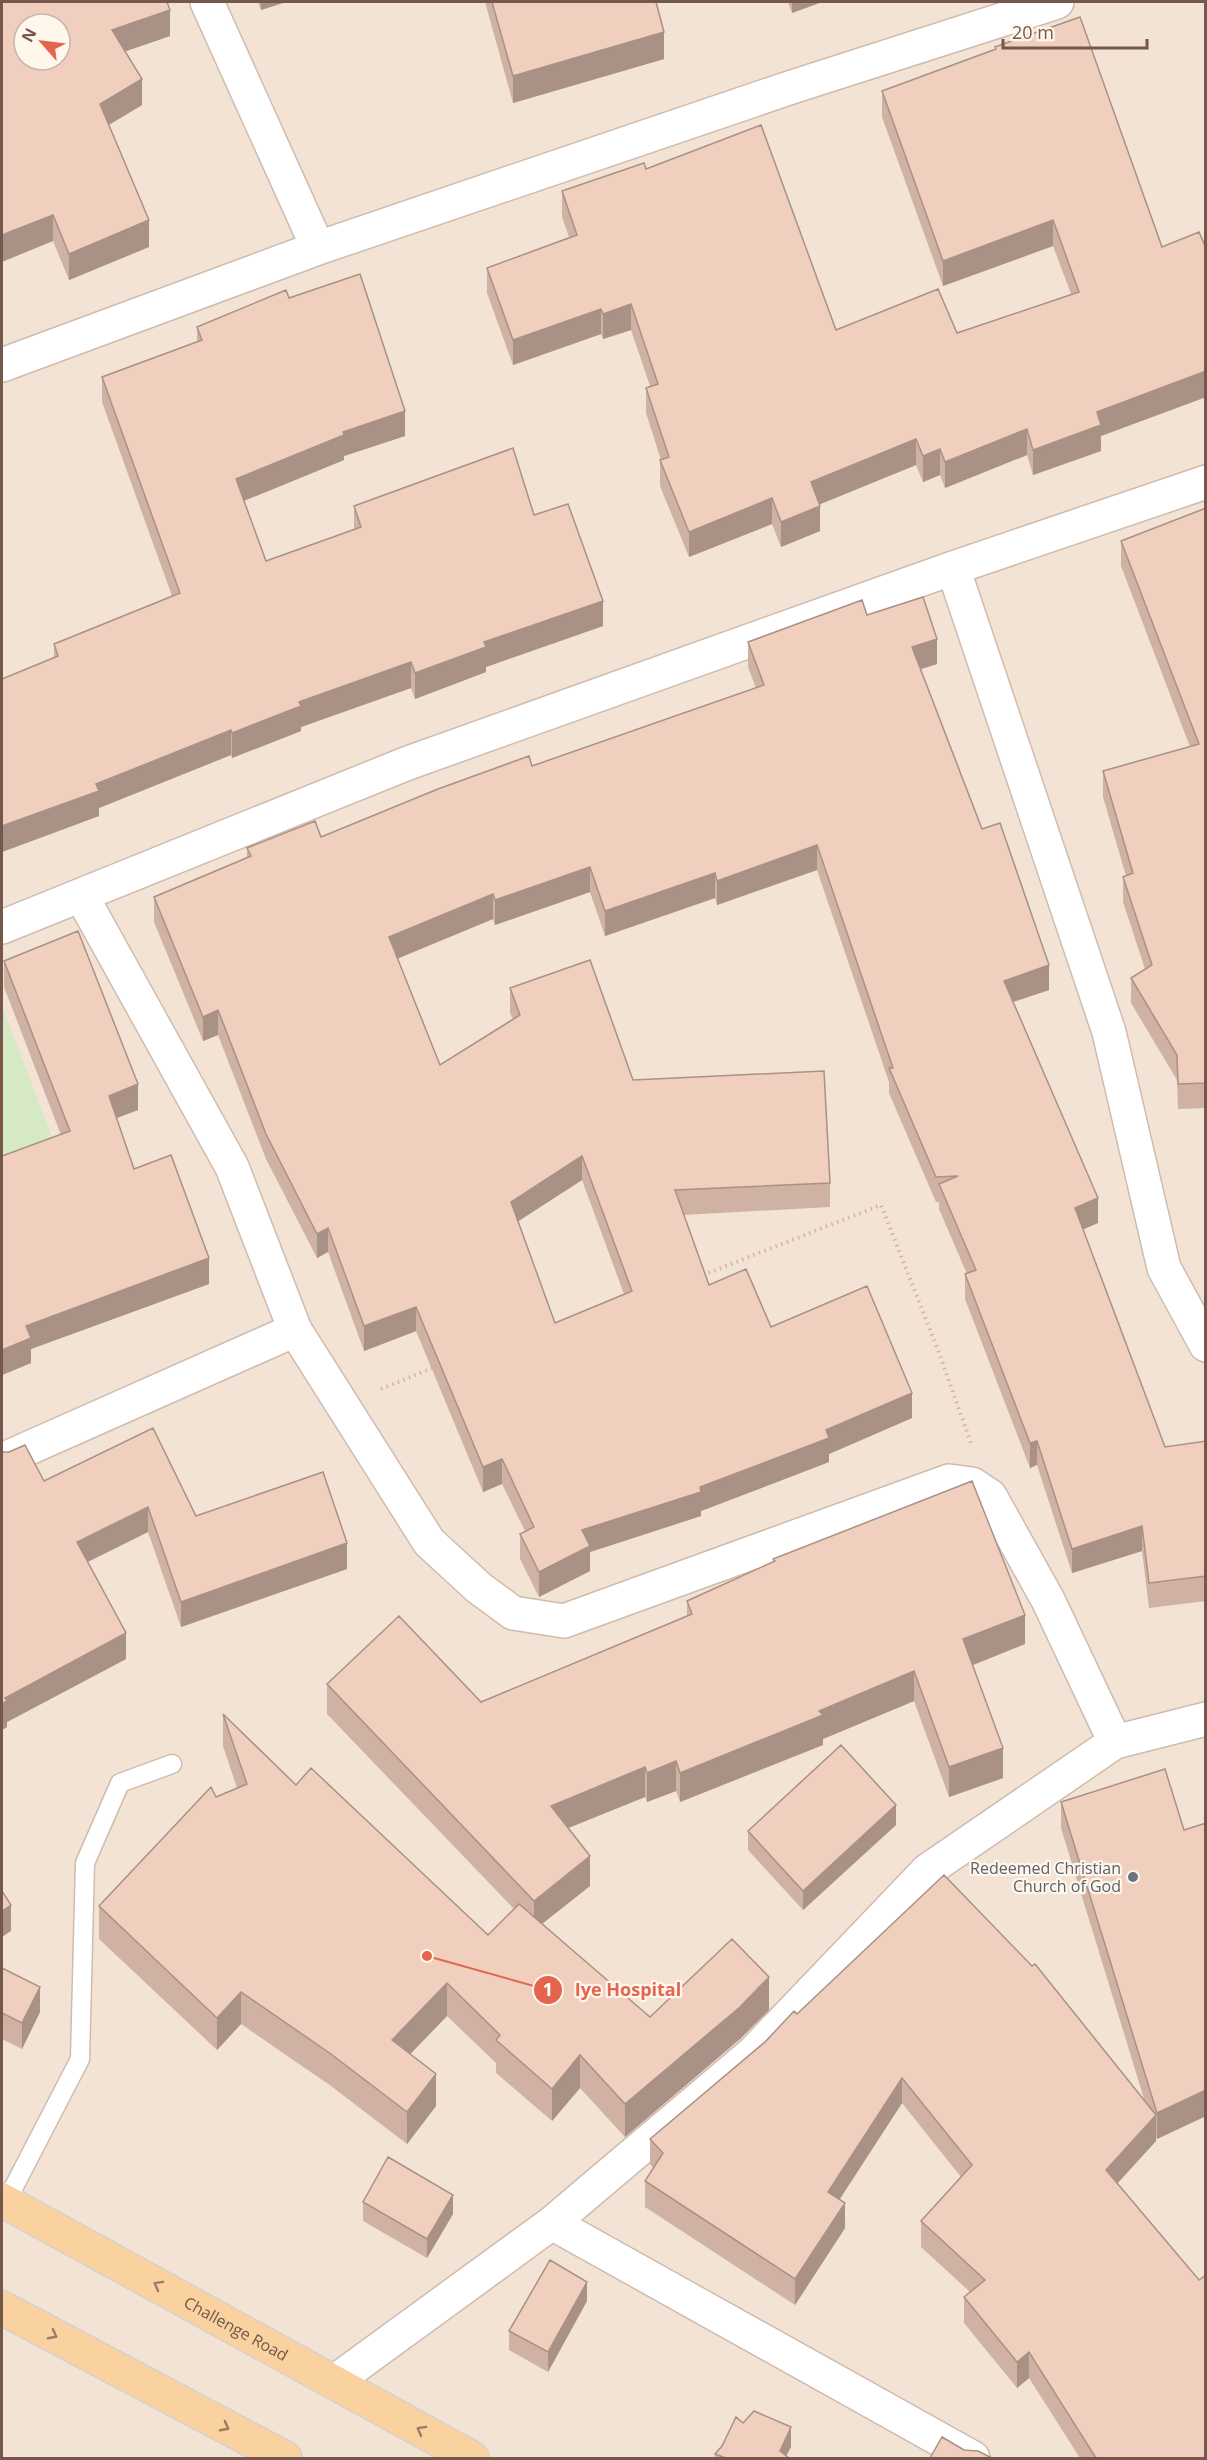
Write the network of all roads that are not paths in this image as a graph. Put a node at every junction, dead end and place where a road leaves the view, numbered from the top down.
1 (207, 2) edge
2 (1057, 2) edge
3 (318, 248) junction
4 (2, 365) edge
5 (1206, 482) edge
6 (953, 568) junction
7 (81, 895) junction
8 (2, 927) edge
9 (295, 1330) junction
10 (1206, 1346) edge
11 (2, 1460) edge
12 (1206, 1719) edge
13 (1115, 1742) junction
14 (172, 1764) dead end
15 (4, 2201) edge
16 (552, 2223) junction
17 (2, 2308) edge
18 (334, 2382) junction
19 (285, 2458) edge
20 (472, 2458) edge
21 (973, 2458) edge

1 - 3 street
2 - 3 street
3 - 4 street
5 - 6 street
6 - 7 street
6 - 10 street
7 - 8 street
7 - 9 street
9 - 11 street
9 - 13 street
12 - 13 street
13 - 16 street
14 - 15 lane
18 -> 15 main road, Challenge Road
16 - 18 street
16 - 21 street
17 -> 19 main road
20 -> 18 main road, Challenge Road

